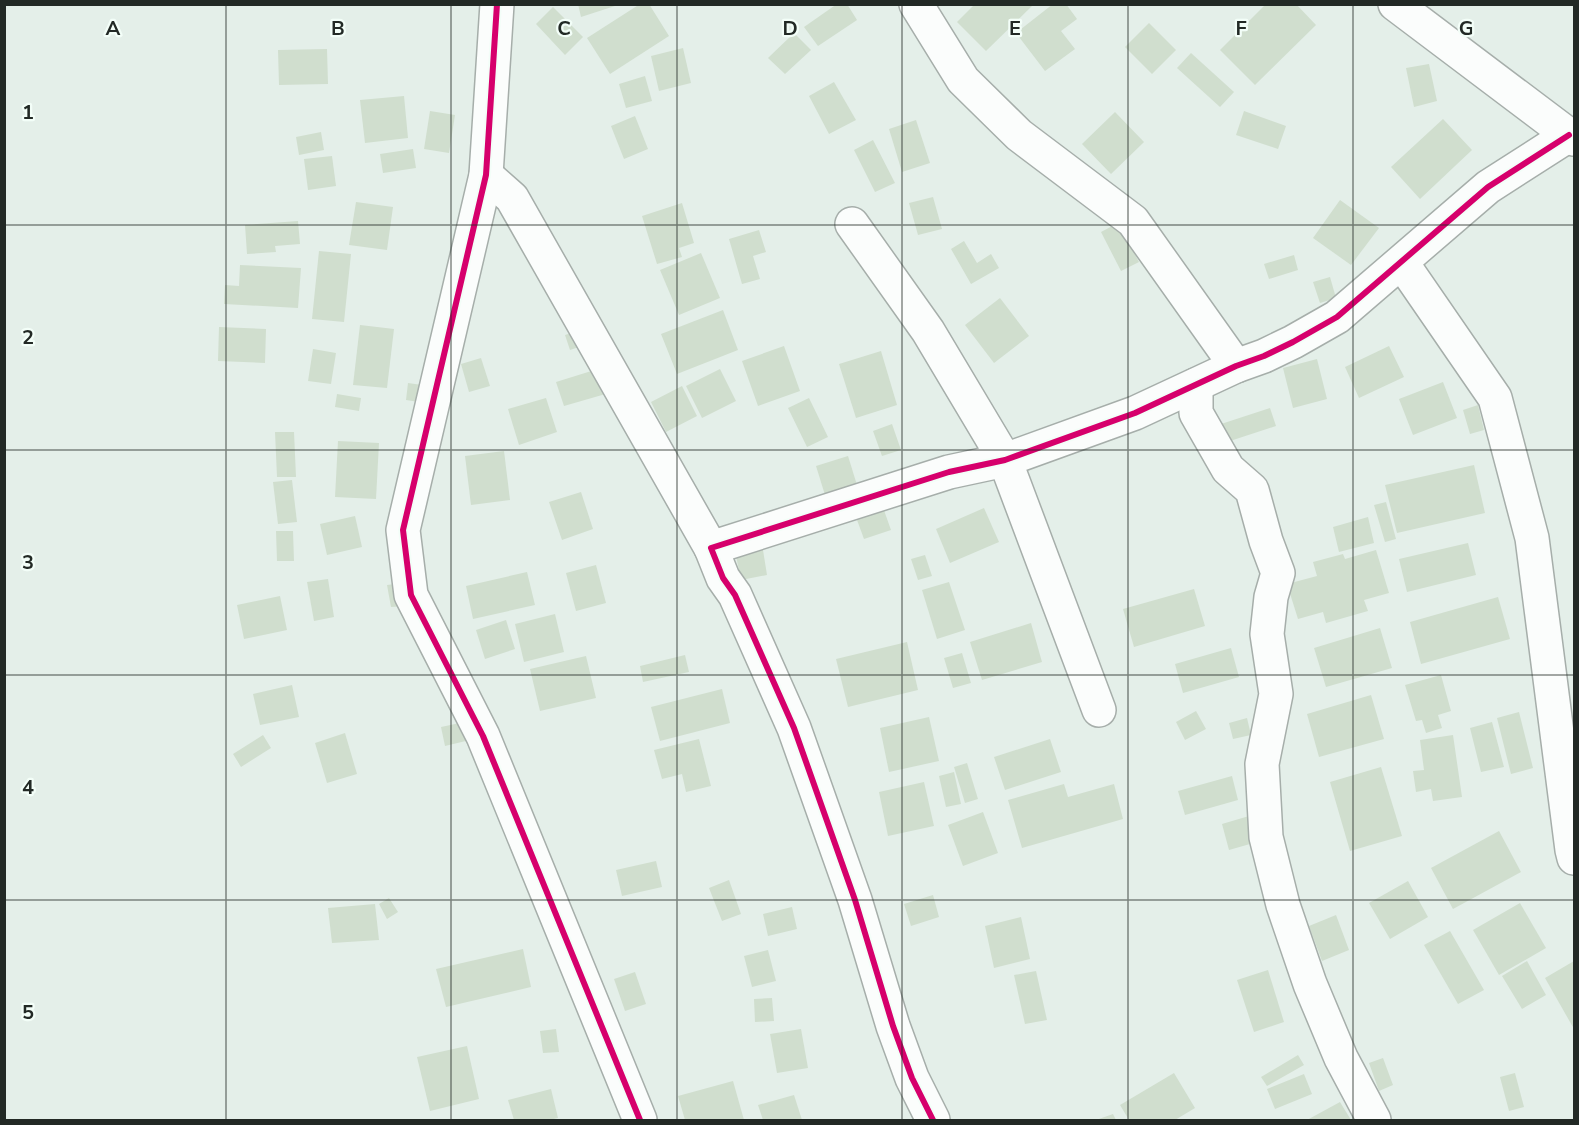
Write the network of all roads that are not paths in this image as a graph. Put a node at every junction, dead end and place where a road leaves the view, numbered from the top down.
1 (497, 4) edge
2 (916, 4) edge
3 (1395, 4) edge
4 (1572, 137) edge
5 (486, 175) junction
6 (852, 224) dead end
7 (1402, 263) junction
8 (1236, 366) junction
9 (1196, 385) junction
10 (1005, 460) junction
11 (711, 548) junction
12 (1099, 710) dead end
13 (1575, 858) edge
14 (640, 1120) edge
15 (933, 1120) edge
16 (1374, 1120) edge

1 - 5 street
2 - 8 street
3 - 4 street
4 - 7 street
5 - 11 street
5 - 14 street
6 - 10 street
7 - 8 street
7 - 13 street
8 - 9 street
9 - 10 street
9 - 16 street
10 - 11 street
10 - 12 street
11 - 15 street

